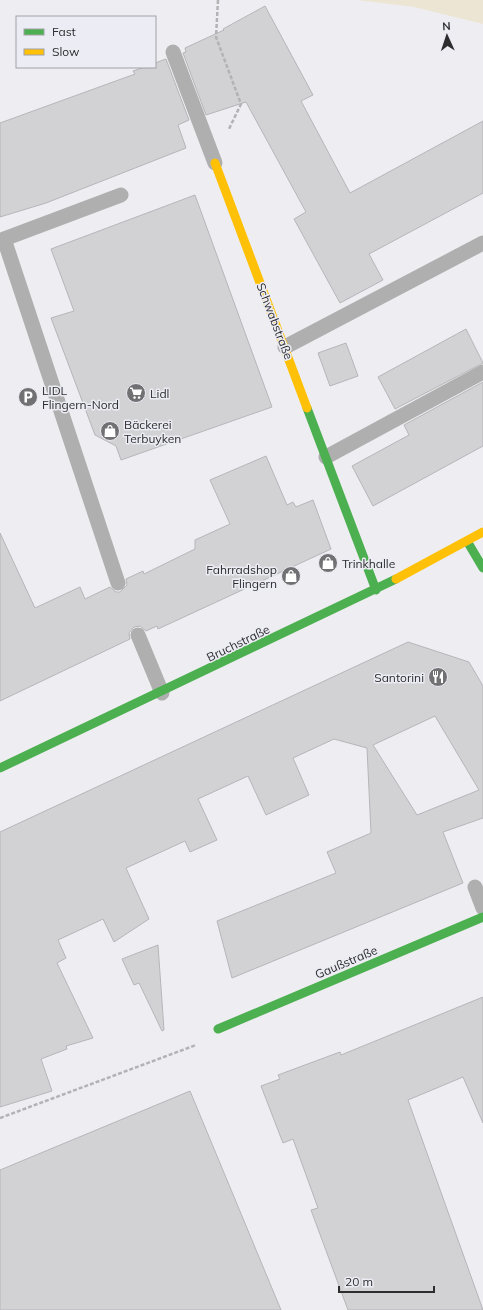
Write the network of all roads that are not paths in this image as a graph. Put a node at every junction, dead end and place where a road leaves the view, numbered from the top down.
1 (173, 52) dead end
2 (215, 163) joint
3 (121, 195) dead end
4 (483, 243) edge
5 (285, 347) junction
6 (483, 372) edge
7 (326, 458) junction
8 (483, 532) edge
9 (467, 541) junction
10 (483, 568) edge
11 (118, 582) dead end
12 (376, 590) junction
13 (138, 635) dead end
14 (162, 693) junction
15 (0, 768) edge
16 (474, 887) dead end
17 (483, 908) edge
18 (483, 917) edge
19 (218, 1029) road end

1 - 2 lane, Schwabstraße
2 - 5 street, Schwabstraße
3 - 11 lane
4 - 5 lane
5 - 7 street, Schwabstraße
6 - 7 lane
7 - 12 street, Schwabstraße
8 - 9 street, Bruchstraße
9 - 10 street
9 - 12 street, Bruchstraße
12 - 14 street, Bruchstraße
13 - 14 lane
14 - 15 street, Bruchstraße
16 - 17 lane
18 - 19 street, Gaußstraße

